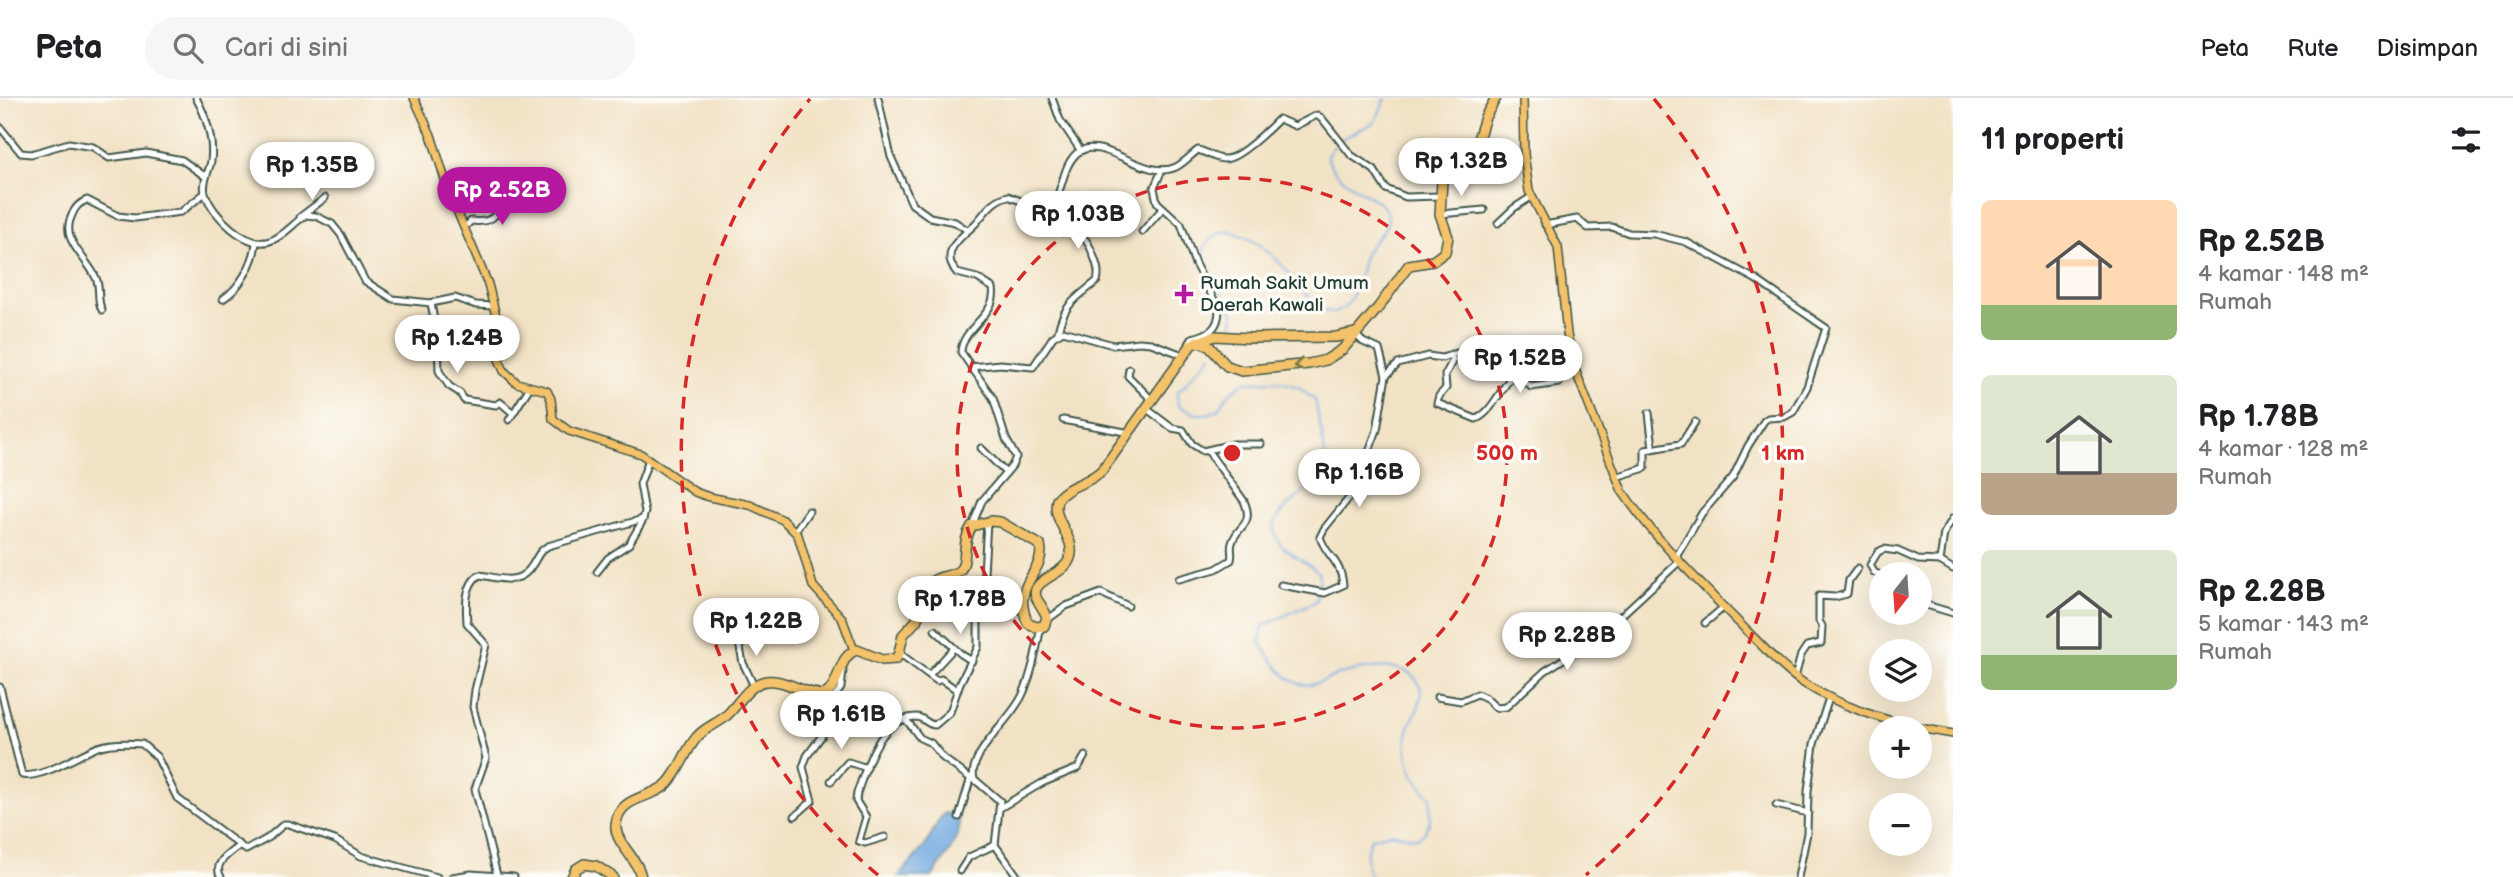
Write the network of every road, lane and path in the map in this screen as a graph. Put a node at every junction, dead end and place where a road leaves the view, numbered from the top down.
1 (196, 98) edge
2 (414, 98) edge
3 (878, 98) edge
4 (1052, 98) edge
5 (1496, 98) edge
6 (1523, 98) edge
7 (0, 127) edge
8 (1081, 151) junction
9 (1162, 170) junction
10 (206, 177) junction
11 (205, 193) junction
12 (509, 195) dead end
13 (1440, 196) junction
14 (1531, 197) junction
15 (325, 198) dead end
16 (1036, 207) junction
17 (1163, 208) junction
18 (1484, 210) dead end
19 (1440, 214) junction
20 (298, 220) junction
21 (1498, 223) dead end
22 (1545, 225) junction
23 (465, 227) junction
24 (967, 230) junction
25 (1142, 232) dead end
26 (256, 243) junction
27 (223, 299) dead end
28 (431, 303) junction
29 (493, 306) junction
30 (102, 310) dead end
31 (1058, 333) junction
32 (1355, 333) junction
33 (1190, 348) junction
34 (1570, 350) junction
35 (1451, 354) junction
36 (1509, 355) junction
37 (971, 367) junction
38 (1129, 369) dead end
39 (1515, 372) junction
40 (1386, 376) junction
41 (1559, 383) dead end
42 (530, 387) junction
43 (1150, 404) junction
44 (513, 413) junction
45 (1649, 413) dead end
46 (509, 420) dead end
47 (1063, 420) dead end
48 (1695, 422) dead end
49 (1130, 433) junction
50 (1261, 444) dead end
51 (981, 448) dead end
52 (1653, 448) junction
53 (1208, 451) junction
54 (649, 458) junction
55 (1006, 473) junction
56 (1616, 477) junction
57 (809, 511) dead end
58 (644, 517) junction
59 (1953, 518) edge
60 (987, 521) junction
61 (972, 526) junction
62 (795, 531) junction
63 (1678, 559) junction
64 (1940, 561) junction
65 (1872, 562) edge
66 (1858, 568) dead end
67 (1953, 569) edge
68 (597, 572) dead end
69 (1179, 579) dead end
70 (1281, 585) dead end
71 (1128, 606) dead end
72 (1724, 607) junction
73 (1932, 607) edge
74 (1953, 613) edge
75 (1705, 623) dead end
76 (1044, 624) junction
77 (935, 630) dead end
78 (738, 638) dead end
79 (954, 648) junction
80 (854, 650) junction
81 (865, 653) junction
82 (899, 653) junction
83 (972, 661) junction
84 (929, 675) junction
85 (1795, 677) junction
86 (754, 686) junction
87 (0, 687) edge
88 (957, 690) junction
89 (1437, 697) dead end
90 (1829, 698) junction
91 (1872, 716) edge
92 (904, 720) junction
93 (1932, 730) edge
94 (1953, 734) edge
95 (1085, 756) dead end
96 (867, 768) junction
97 (971, 776) junction
98 (831, 781) dead end
99 (1776, 805) dead end
100 (1000, 808) junction
101 (1808, 813) junction
102 (795, 816) dead end
103 (959, 817) dead end
104 (885, 837) dead end
105 (240, 845) junction
106 (995, 845) junction
107 (960, 871) dead end
108 (497, 875) junction
109 (221, 877) edge
110 (437, 877) edge
111 (452, 877) edge
112 (514, 877) edge
113 (572, 877) edge
114 (613, 877) edge
115 (641, 877) edge
116 (1018, 877) edge
117 (1798, 877) edge

1 - 10 street
2 - 23 main road
3 - 24 street
4 - 8 street
5 - 13 highway
6 - 14 main road
7 - 10 street
8 - 9 street
8 - 16 street
9 - 13 street
9 - 17 street
10 - 11 street
11 - 26 street
11 - 30 street
12 - 23 street
13 - 19 highway
14 - 21 street
14 - 22 main road
15 - 20 street
16 - 24 street
16 - 31 street
17 - 25 street
17 - 33 street
18 - 19 street
19 - 32 highway
20 - 26 street
20 - 28 street
22 - 34 main road
22 - 63 street
23 - 29 main road
24 - 37 street
26 - 27 street
28 - 29 street
28 - 44 street
29 - 42 main road
31 - 33 street
31 - 37 street
32 - 33 highway
32 -> 33 highway
32 - 40 street
33 - 43 highway
34 - 36 street
34 - 56 main road
35 - 36 street
35 - 39 street
35 - 40 street
36 - 39 street
37 - 55 street
38 - 43 street
39 - 41 street
40 - 70 street
42 - 44 street
42 - 54 main road
43 - 49 highway
43 - 53 street
44 - 46 street
45 - 52 street
47 - 49 street
48 - 52 street
49 - 76 highway
50 - 53 street
51 - 55 street
52 - 56 street
53 - 69 street
54 - 58 street
54 - 62 main road
55 - 61 street
56 - 63 main road
57 - 62 street
58 - 68 street
58 - 108 street
59 - 64 street
60 - 61 highway
60 - 76 highway
60 - 83 street
61 - 82 highway
62 - 80 main road
63 - 72 main road
63 - 89 street
64 - 65 street
64 - 67 street
66 - 85 street
71 - 76 street
72 - 75 street
72 - 85 main road
73 - 74 street
76 - 97 street
77 - 79 street
78 - 86 street
79 - 83 street
79 - 84 street
80 - 81 highway
80 - 86 highway
81 - 82 highway
81 - 102 street
82 - 84 street
83 - 88 street
84 - 88 street
85 - 90 main road
86 - 115 highway
87 - 105 street
88 - 92 street
90 - 91 main road
90 - 101 street
92 - 96 street
92 - 97 street
93 - 94 main road
95 - 100 street
96 - 98 street
96 - 104 street
97 - 100 street
97 - 103 street
99 - 101 street
100 - 106 street
101 - 117 street
105 - 109 street
105 - 110 street
106 - 107 street
106 - 116 street
108 - 111 street
108 - 112 street
113 - 114 highway

